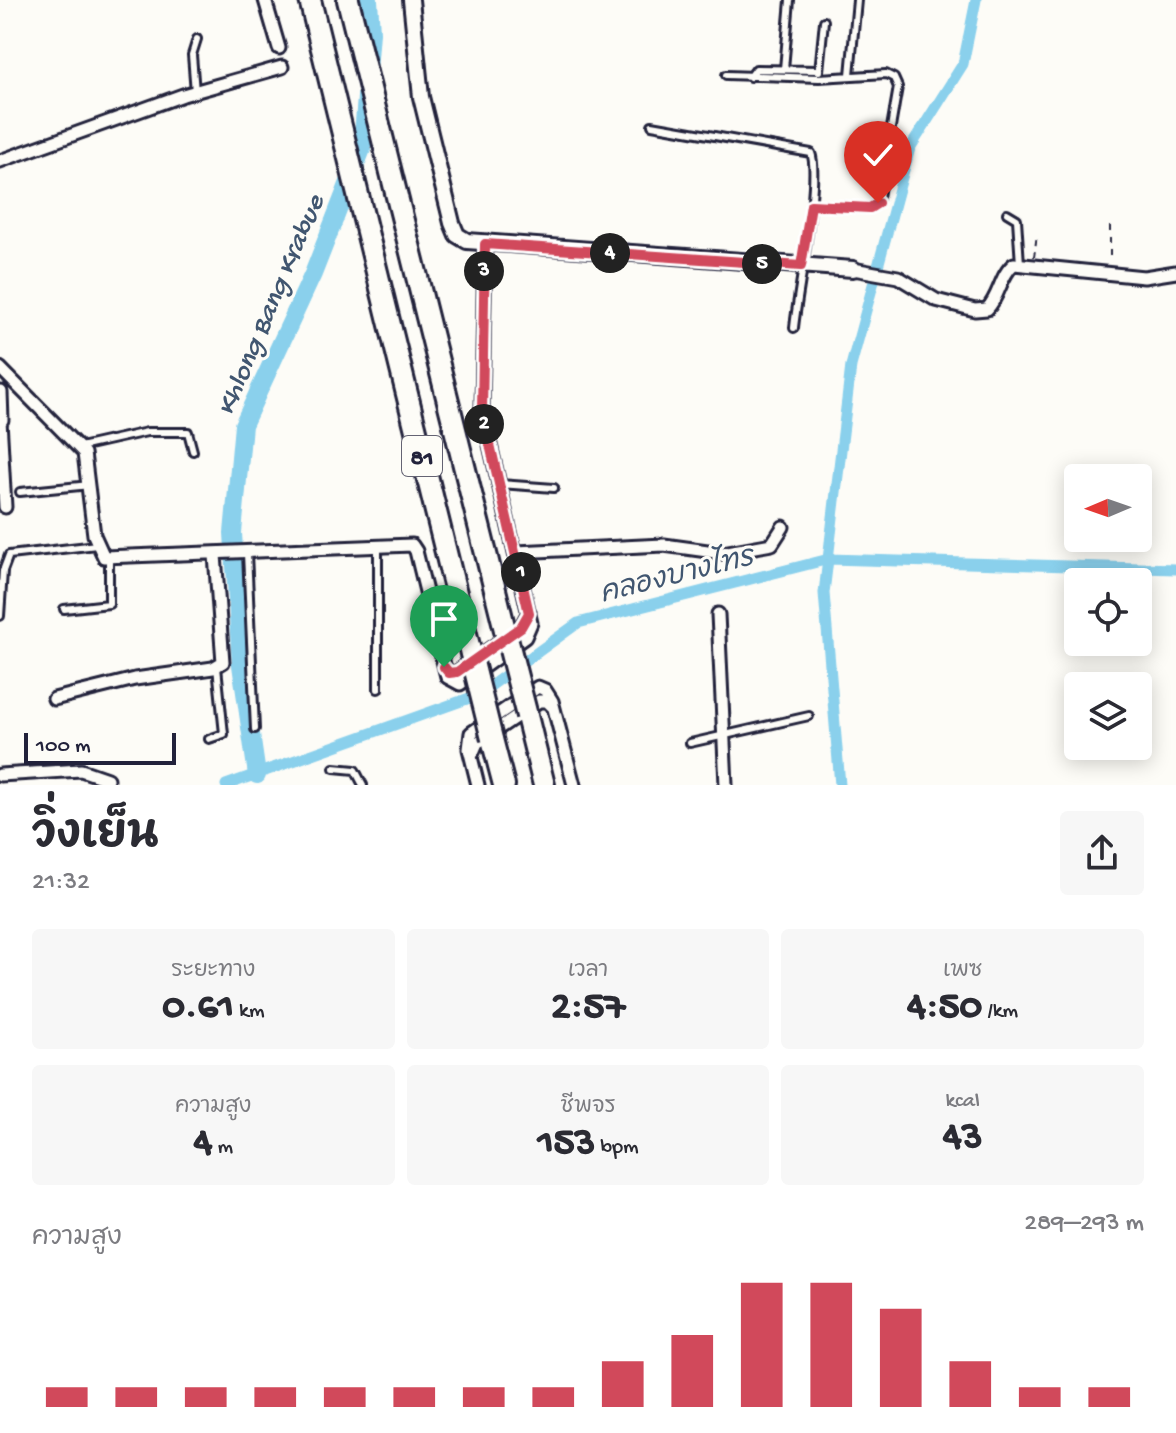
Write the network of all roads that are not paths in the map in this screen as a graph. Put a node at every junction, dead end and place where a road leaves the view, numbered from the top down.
1 (265, 0) edge
2 (310, 0) edge
3 (348, 0) edge
4 (411, 0) edge
5 (790, 0) edge
6 (857, 0) edge
7 (824, 21) dead end
8 (197, 39) dead end
9 (279, 48) dead end
10 (282, 67) dead end
11 (784, 69) junction
12 (819, 70) junction
13 (726, 75) dead end
14 (850, 75) junction
15 (750, 77) junction
16 (819, 78) junction
17 (195, 92) junction
18 (652, 125) dead end
19 (0, 161) edge
20 (811, 205) junction
21 (1007, 213) dead end
22 (485, 244) junction
23 (1020, 264) junction
24 (801, 266) junction
25 (853, 269) joint
26 (1176, 272) edge
27 (794, 328) dead end
28 (0, 368) edge
29 (1, 392) edge
30 (1, 420) edge
31 (80, 447) junction
32 (193, 451) dead end
33 (500, 484) junction
34 (90, 485) junction
35 (554, 488) dead end
36 (20, 492) dead end
37 (5, 507) dead end
38 (783, 527) dead end
39 (97, 545) junction
40 (378, 545) junction
41 (516, 552) junction
42 (243, 554) junction
43 (219, 555) junction
44 (109, 559) junction
45 (64, 609) dead end
46 (718, 614) dead end
47 (0, 616) edge
48 (217, 666) junction
49 (378, 689) dead end
50 (54, 699) dead end
51 (809, 716) dead end
52 (255, 729) dead end
53 (723, 737) junction
54 (209, 739) dead end
55 (690, 743) dead end
56 (334, 768) dead end
57 (0, 775) edge
58 (107, 779) dead end
59 (363, 785) edge
60 (478, 785) edge
61 (504, 785) edge
62 (544, 785) edge
63 (574, 785) edge
64 (726, 785) edge

1 - 9 street
2 - 61 highway, 81, bridge
3 - 62 highway, 81, bridge
4 - 22 street
5 - 11 lane
6 - 14 lane
7 - 12 lane
8 - 17 lane
10 - 17 street
11 - 12 lane
11 - 15 lane
12 - 16 lane
13 - 15 lane
14 - 16 lane
14 - 20 lane
15 - 16 lane
17 - 19 street
18 - 20 lane
20 - 24 lane
21 - 23 lane
22 - 24 street
22 - 33 street
23 - 25 street
23 - 26 street
24 - 25 street
24 - 27 lane
28 - 31 street
29 - 30 street
30 - 37 street
31 - 32 lane
31 - 34 street
33 - 35 lane
33 - 41 street
34 - 36 lane
34 - 39 street
38 - 41 street
39 - 44 street
39 - 47 lane
40 - 41 street
40 - 42 street
40 - 49 lane
42 - 43 street
42 - 52 lane
43 - 44 street
43 - 48 street
44 - 45 lane
46 - 53 street
48 - 50 street
48 - 54 lane
51 - 53 lane
53 - 55 lane
53 - 64 street
56 - 59 lane
57 - 58 street
60 - 63 street

